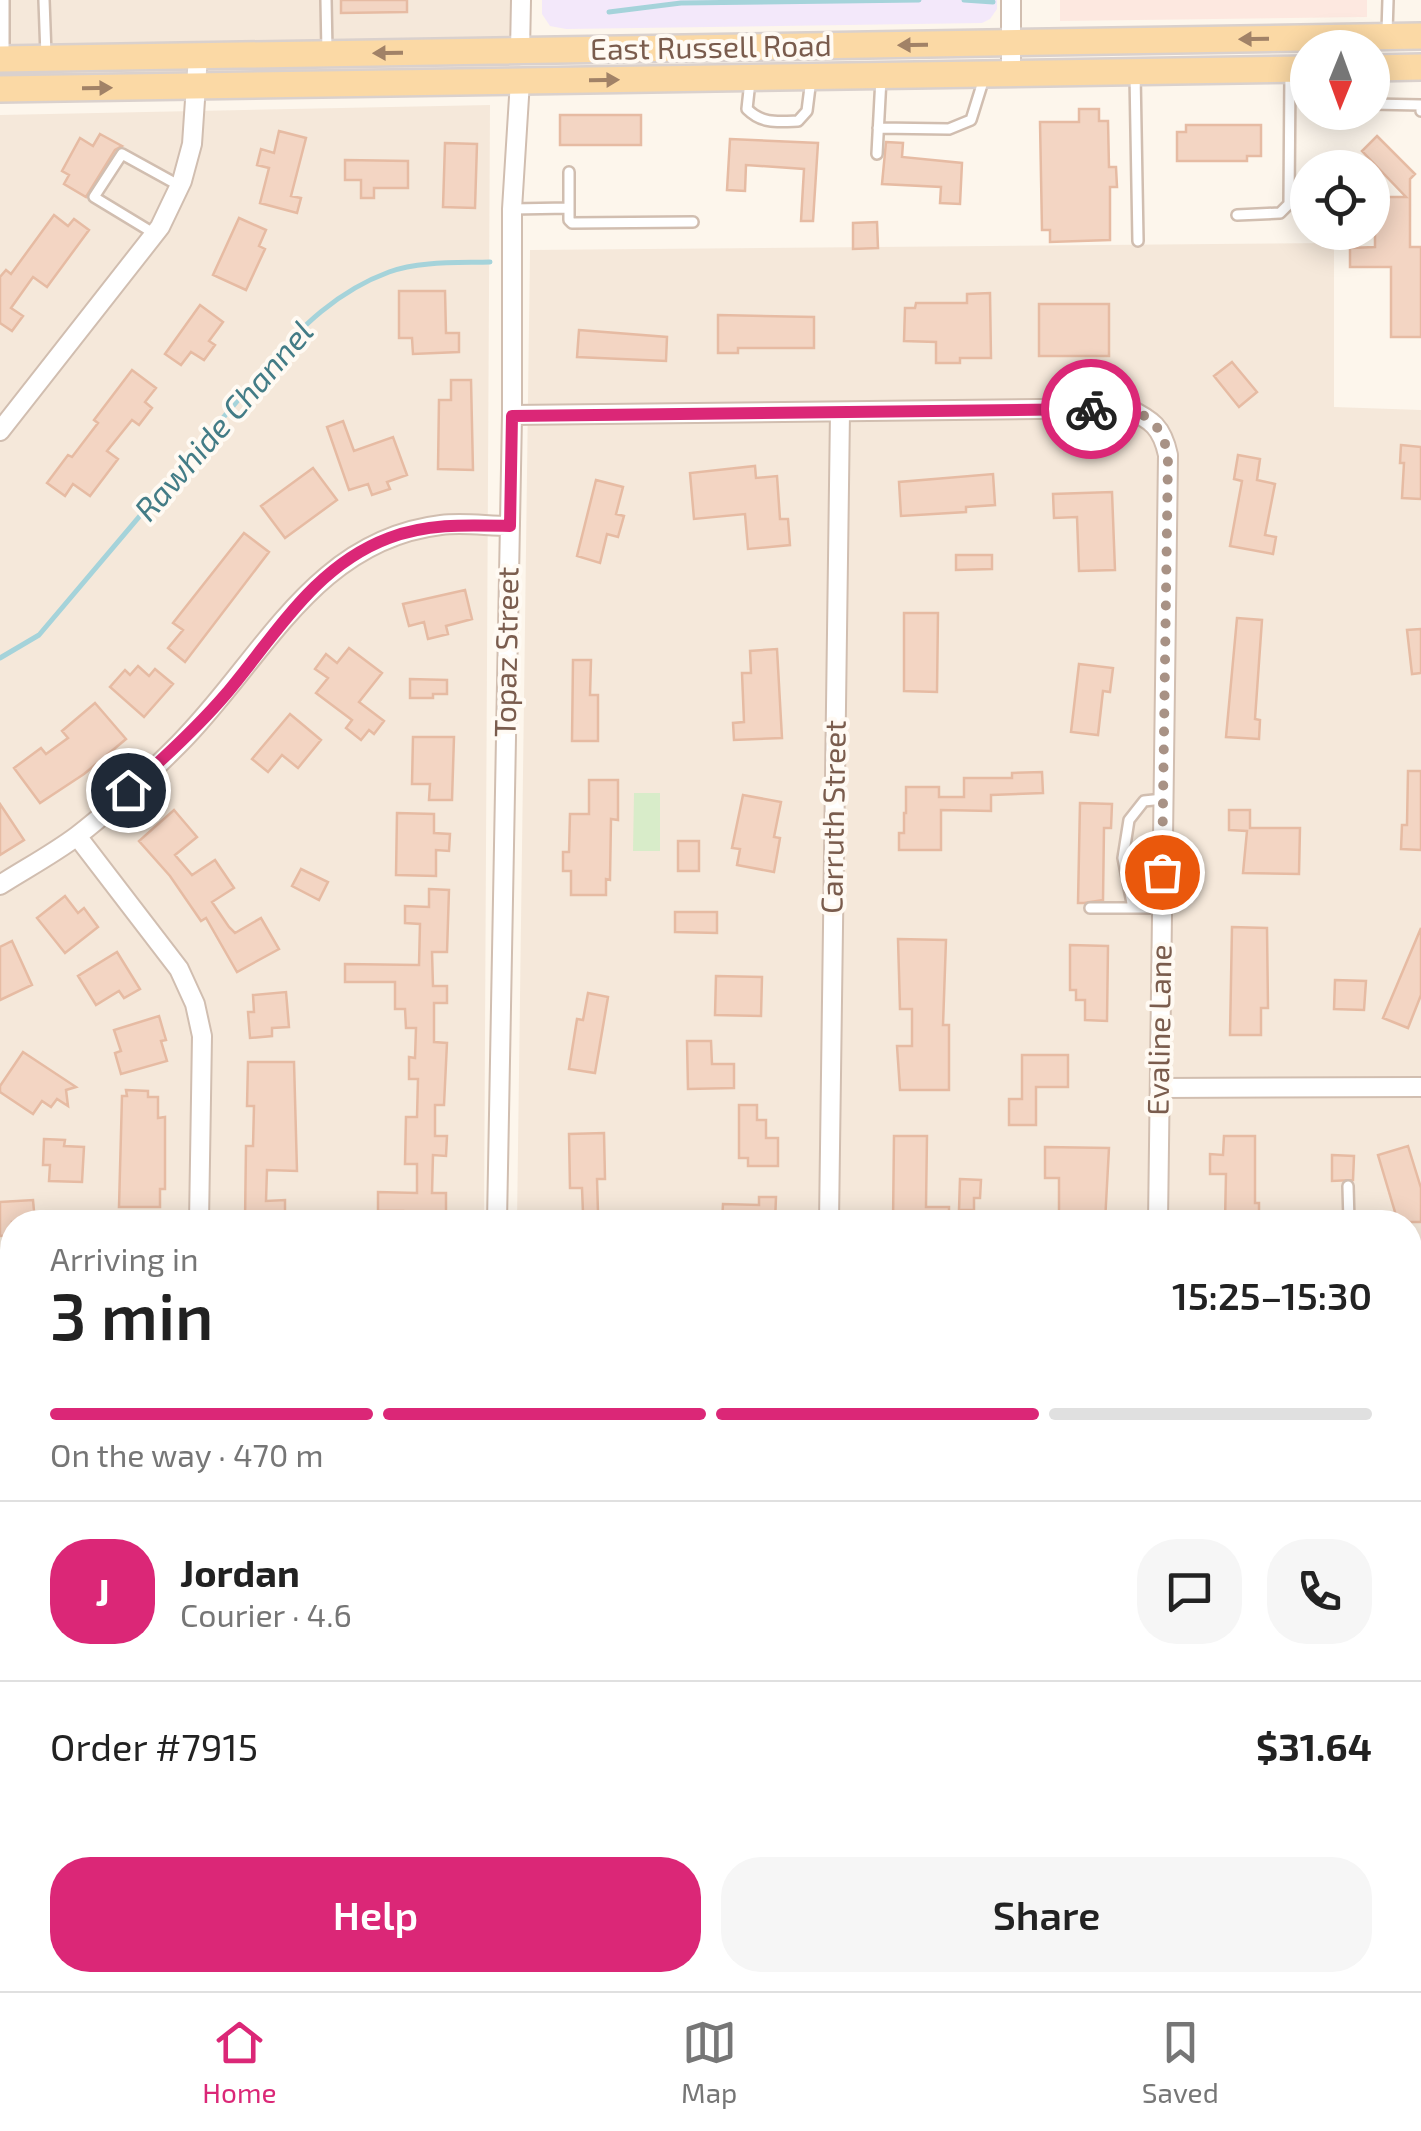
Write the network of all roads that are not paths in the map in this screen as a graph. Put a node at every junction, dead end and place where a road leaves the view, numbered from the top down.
1 (44, 0) edge
2 (326, 0) edge
3 (521, 0) edge
4 (1011, 0) edge
5 (1388, 0) edge
6 (2, 5) edge
7 (1386, 30) edge
8 (1421, 36) edge
9 (1390, 38) edge
10 (1290, 39) edge
11 (1011, 42) junction
12 (1082, 42) junction
13 (520, 51) junction
14 (327, 54) junction
15 (198, 56) junction
16 (46, 58) junction
17 (2, 59) edge
18 (1390, 68) edge
19 (1421, 68) edge
20 (1290, 69) edge
21 (1081, 72) junction
22 (1135, 72) junction
23 (998, 74) junction
24 (882, 76) junction
25 (811, 77) junction
26 (750, 78) junction
27 (520, 81) junction
28 (327, 84) junction
29 (198, 86) junction
30 (0, 90) edge
31 (1390, 104) edge
32 (1421, 111) edge
33 (878, 128) junction
34 (1294, 130) edge
35 (877, 154) dead end
36 (569, 172) dead end
37 (180, 186) junction
38 (569, 208) junction
39 (512, 210) junction
40 (1238, 214) dead end
41 (692, 222) dead end
42 (154, 234) junction
43 (1138, 241) dead end
44 (840, 412) junction
45 (512, 416) junction
46 (0, 431) edge
47 (510, 526) junction
48 (1164, 800) junction
49 (77, 836) junction
50 (0, 885) edge
51 (1090, 908) dead end
52 (1133, 908) junction
53 (1162, 908) junction
54 (1421, 1087) edge
55 (1160, 1088) junction
56 (1348, 1186) dead end
57 (199, 1210) edge
58 (497, 1210) edge
59 (829, 1210) edge
60 (1158, 1210) edge
61 (1348, 1210) edge

1 - 16 lane
2 - 14 lane
3 - 13 street
4 - 11 street
5 - 7 lane
6 - 17 lane
8 - 9 main road, East Russell Road
10 -> 12 main road, East Russell Road
11 - 12 main road, East Russell Road
11 -> 13 main road, East Russell Road
11 - 23 street
12 - 21 main road
13 -> 14 main road, East Russell Road
13 - 28 main road
14 - 15 main road, East Russell Road
15 - 16 main road, East Russell Road
15 - 29 street
16 - 17 main road, East Russell Road
18 - 19 main road
20 - 22 main road, East Russell Road
21 - 22 main road, East Russell Road
21 - 23 main road, East Russell Road
22 - 43 lane
23 - 24 main road, East Russell Road
23 - 33 lane
24 - 25 main road, East Russell Road
24 - 33 lane
25 - 26 main road, East Russell Road
25 - 26 lane
27 -> 26 main road, East Russell Road
27 - 28 main road, East Russell Road
27 - 39 street, Topaz Street
28 - 29 main road, East Russell Road
30 -> 29 main road, East Russell Road
29 - 37 street
31 - 32 lane
33 - 35 lane
34 - 40 lane
36 - 38 lane
37 - 42 street
37 - 42 lane
38 - 39 lane
38 - 41 lane
39 - 45 street, Topaz Street
42 - 46 street
44 - 45 street
44 - 48 street, Evaline Lane
44 - 59 street, Carruth Street
45 - 47 street, Topaz Street
47 - 49 street
47 - 58 street, Topaz Street
48 - 52 lane
48 - 53 street, Evaline Lane
49 - 50 street
49 - 57 street
51 - 52 lane
52 - 53 lane
53 - 55 street, Evaline Lane
54 - 55 street
55 - 60 street, Evaline Lane
56 - 61 lane

